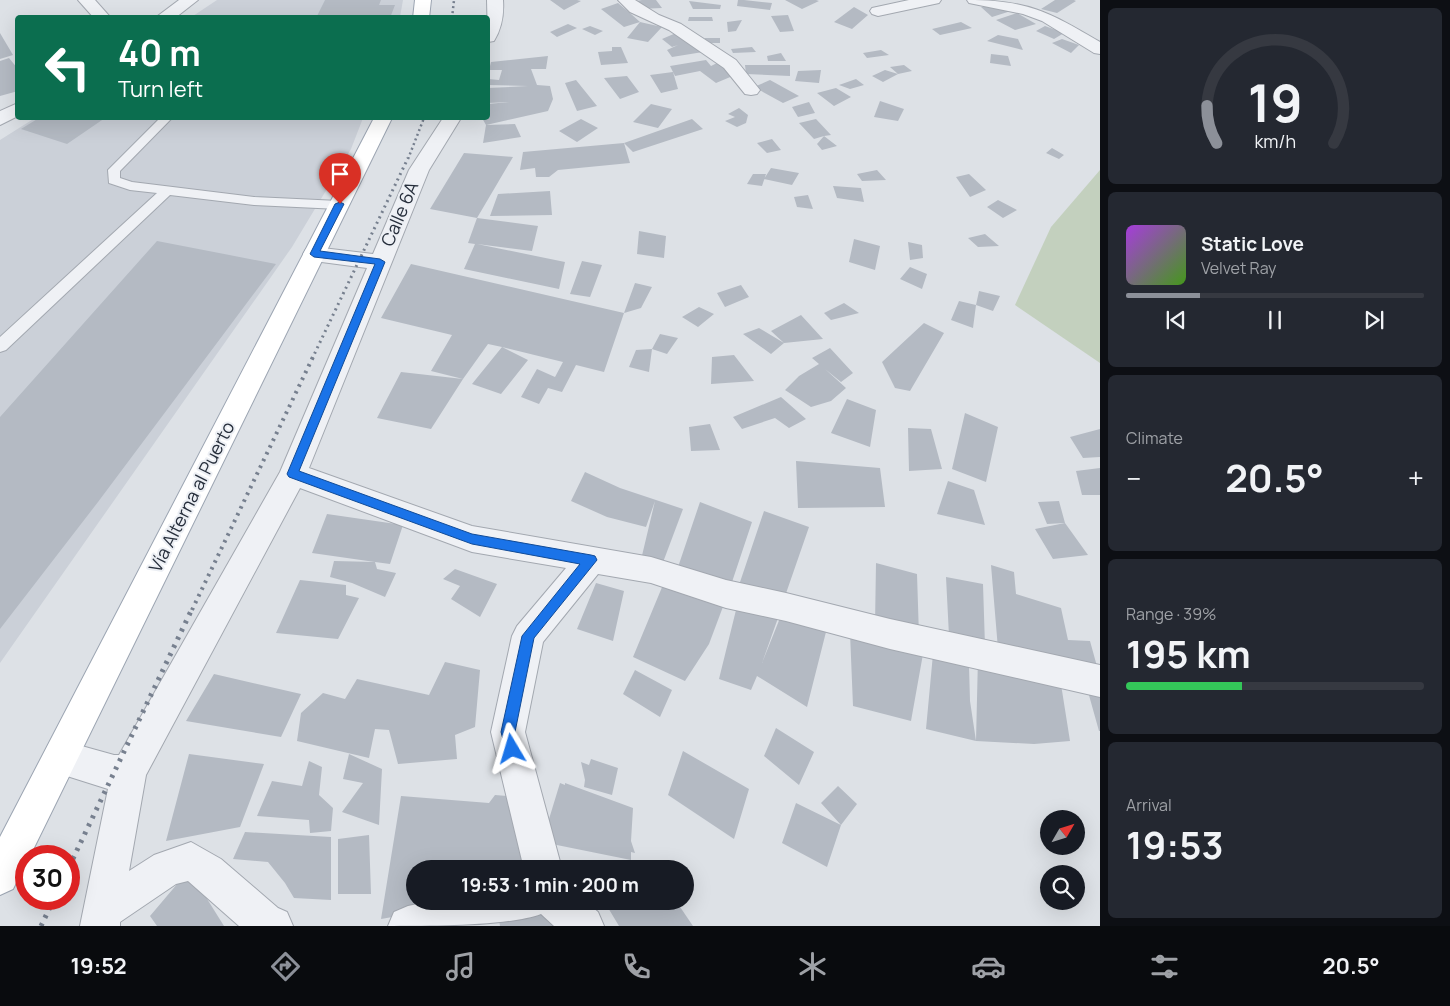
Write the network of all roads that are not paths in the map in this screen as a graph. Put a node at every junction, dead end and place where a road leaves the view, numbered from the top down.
1 (190, 0) edge
2 (423, 0) edge
3 (495, 0) edge
4 (626, 0) edge
5 (933, 0) edge
6 (975, 0) edge
7 (878, 11) dead end
8 (168, 15) edge
9 (421, 15) edge
10 (490, 32) edge
11 (1100, 49) edge
12 (751, 90) dead end
13 (15, 110) edge
14 (0, 119) edge
15 (164, 120) edge
16 (382, 120) edge
17 (451, 120) edge
18 (168, 190) junction
19 (340, 204) junction
20 (314, 254) junction
21 (380, 262) junction
22 (0, 346) edge
23 (293, 474) junction
24 (591, 560) junction
25 (1100, 681) edge
26 (60, 758) junction
27 (129, 771) junction
28 (541, 860) edge
29 (0, 876) edge
30 (484, 910) edge
31 (565, 910) edge
32 (102, 918) edge
33 (273, 926) edge
34 (408, 926) edge
35 (584, 926) edge

1 - 8 street
2 - 9 main road
3 - 10 street
4 - 12 street
5 - 7 street
6 - 11 street
13 - 14 street
15 - 18 lane
16 - 19 main road, Vía Alterna al Puerto
17 - 21 street, Calle 6A
18 - 19 lane
18 - 22 lane
19 - 20 main road, Vía Alterna al Puerto
20 - 21 street
20 - 26 main road, Vía Alterna al Puerto
21 - 23 street, Calle 6A
23 - 24 street
23 - 27 street, Calle 6A
24 - 25 street
24 - 28 street
26 - 27 street
26 - 29 main road, Vía Alterna al Puerto
27 - 32 street, Calle 6A
30 - 34 street
31 - 35 street
32 - 33 street

